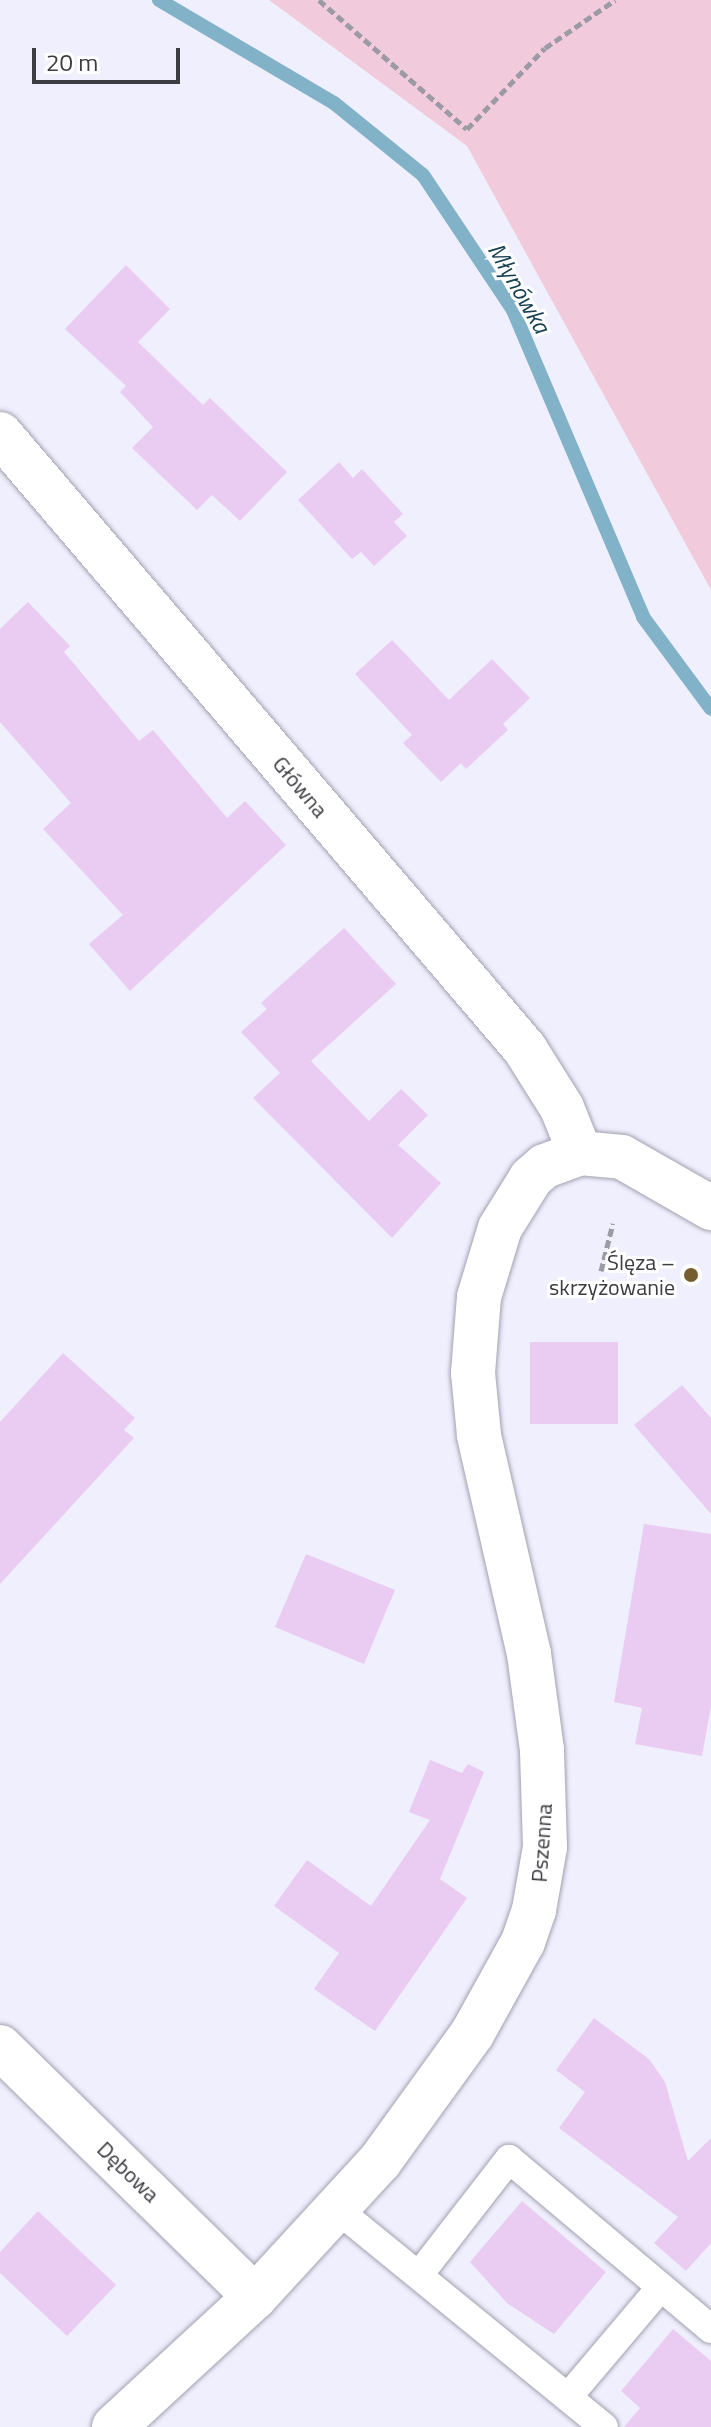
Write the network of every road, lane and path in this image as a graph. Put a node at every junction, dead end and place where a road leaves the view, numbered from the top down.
1 (319, 0) edge
2 (615, 0) edge
3 (0, 434) edge
4 (580, 1153) junction
5 (711, 1208) edge
6 (613, 1223) dead end
7 (601, 1271) dead end
8 (0, 2047) edge
9 (338, 2210) junction
10 (419, 2275) junction
11 (661, 2287) junction
12 (255, 2297) junction
13 (711, 2329) edge
14 (568, 2397) junction
15 (114, 2427) edge
16 (604, 2427) edge

1 - 2 path
3 - 4 street, Główna
4 - 5 street
4 - 9 street, Pszenna
6 - 7 path
8 - 12 street, Dębowa
9 - 10 lane
9 - 12 street, Pszenna
10 - 11 lane
10 - 14 lane
11 - 13 lane
11 - 14 lane
12 - 15 street, Pszenna
14 - 16 lane

